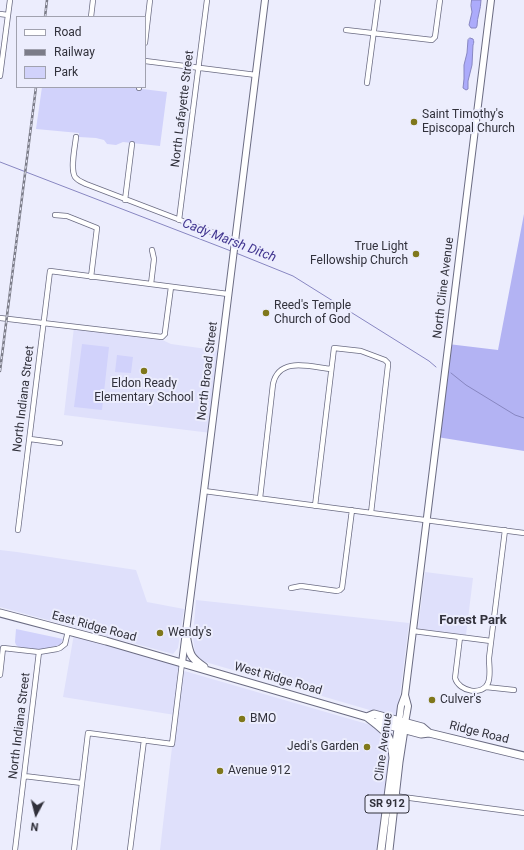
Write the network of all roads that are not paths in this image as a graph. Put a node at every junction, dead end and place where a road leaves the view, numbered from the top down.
1 (10, 0) edge
2 (93, 0) edge
3 (150, 0) edge
4 (207, 0) edge
5 (265, 0) edge
6 (378, 0) edge
7 (440, 0) edge
8 (491, 0) edge
9 (0, 14) edge
10 (8, 15) junction
11 (91, 16) edge
12 (346, 30) dead end
13 (374, 33) junction
14 (146, 34) edge
15 (146, 61) edge
16 (199, 68) junction
17 (256, 75) junction
18 (0, 76) edge
19 (367, 83) dead end
20 (76, 138) dead end
21 (132, 144) dead end
22 (126, 200) junction
23 (55, 215) dead end
24 (179, 220) junction
25 (234, 244) junction
26 (152, 250) dead end
27 (91, 277) junction
28 (151, 284) junction
29 (171, 287) junction
30 (228, 294) junction
31 (0, 318) edge
32 (44, 323) junction
33 (331, 369) junction
34 (30, 439) junction
35 (60, 443) dead end
36 (204, 492) junction
37 (260, 498) junction
38 (315, 506) junction
39 (352, 510) junction
40 (371, 513) junction
41 (426, 520) junction
42 (18, 530) dead end
43 (505, 530) junction
44 (524, 533) edge
45 (419, 578) joint
46 (291, 588) dead end
47 (0, 613) edge
48 (68, 631) junction
49 (413, 631) junction
50 (186, 635) junction
51 (460, 637) junction
52 (491, 641) junction
53 (39, 652) junction
54 (182, 663) junction
55 (208, 671) junction
56 (0, 675) edge
57 (486, 687) junction
58 (514, 690) dead end
59 (369, 718) junction
60 (401, 726) junction
61 (144, 740) junction
62 (524, 756) edge
63 (393, 758) junction
64 (24, 776) junction
65 (82, 783) junction
66 (395, 796) junction
67 (524, 813) edge
68 (15, 850) edge
69 (74, 850) edge
70 (130, 850) edge
71 (381, 850) edge
72 (389, 850) edge

1 - 10 street
2 - 11 street
3 - 14 street
4 - 16 street, North Lafayette Street
5 - 17 street, North Broad Street
6 - 13 street
7 - 13 street
8 - 41 street, North Cline Avenue
9 - 10 street
10 - 18 street
12 - 13 street
13 - 19 street
15 - 16 street
16 - 17 street
16 - 24 street, North Lafayette Street
17 - 25 street, North Broad Street
20 - 22 street
21 - 22 street
22 - 24 street
23 - 27 street
24 - 25 street
25 - 30 street, North Broad Street
26 - 28 street
27 - 28 street
27 - 32 street, North Indiana Street
28 - 29 street
29 - 30 street
29 - 32 street
30 - 36 street, North Broad Street
31 - 32 street
32 - 34 street, North Indiana Street
33 - 37 street
33 - 38 street
33 - 40 street
34 - 35 street
34 - 42 street, North Indiana Street
36 - 37 street
36 - 50 street, North Broad Street
37 - 38 street
38 - 39 street
39 - 40 street
39 - 46 street
40 - 41 street
41 - 43 street
41 - 45 street, North Cline Avenue
43 - 44 street
43 - 52 street
45 - 49 street, Cline Avenue
47 - 48 main road, East Ridge Road
48 - 53 street
48 - 54 main road, East Ridge Road
49 - 51 street
49 - 60 street, Cline Avenue
50 - 54 street, North Broad Street
50 - 55 main road
51 - 52 street
51 - 57 street
52 - 57 street
53 - 56 street
53 - 64 street, North Indiana Street
54 - 55 main road, West Ridge Road
54 - 61 street, North Broad Street
55 - 59 main road, West Ridge Road
57 - 58 street
59 - 60 main road, West Ridge Road
59 - 63 main road
60 - 62 main road, Ridge Road
60 - 63 main road, Cline Avenue / SR 912
60 - 66 main road, Cline Avenue / SR 912
61 - 65 street
61 - 70 street
63 - 71 main road, Cline Avenue / SR 912
64 - 65 street
64 - 68 street, North Indiana Street
65 - 69 street
66 - 67 street
66 - 72 main road, Cline Avenue / SR 912

